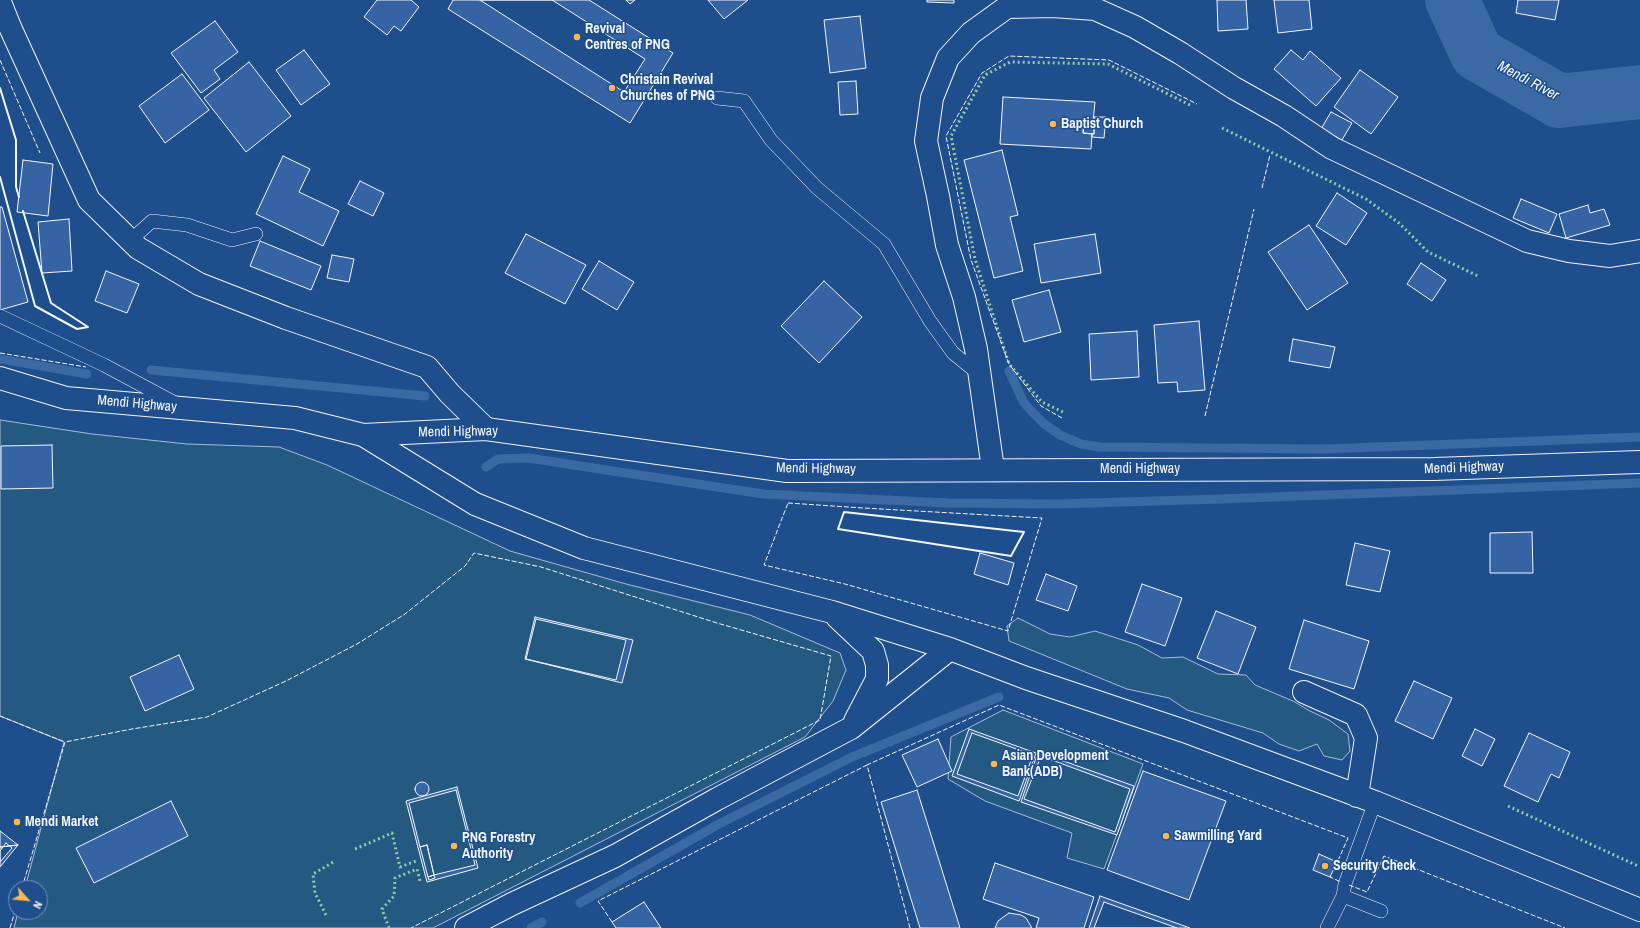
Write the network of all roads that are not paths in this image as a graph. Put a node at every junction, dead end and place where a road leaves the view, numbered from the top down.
1 (0, 2) edge
2 (718, 98) dead end
3 (256, 234) dead end
4 (131, 240) junction
5 (1640, 251) edge
6 (0, 316) edge
7 (980, 375) junction
8 (0, 378) edge
9 (183, 408) junction
10 (486, 429) junction
11 (363, 435) junction
12 (1640, 462) edge
13 (993, 469) junction
14 (832, 612) junction
15 (950, 649) junction
16 (1304, 692) dead end
17 (851, 728) junction
18 (1366, 799) junction
19 (1343, 896) junction
20 (1640, 910) edge
21 (1381, 911) dead end
22 (466, 928) edge
23 (1327, 928) edge

1 - 4 street
2 - 7 lane
3 - 4 lane
4 - 10 street
5 - 7 street
6 - 9 lane
7 - 13 street
8 - 9 street, Mendi Highway
9 - 11 street, Mendi Highway
10 - 11 street, Mendi Highway
10 - 13 street, Mendi Highway
11 - 14 street
12 - 13 street, Mendi Highway
14 - 15 street
14 - 17 street
15 - 17 street
15 - 18 street
16 - 18 street
17 - 22 street
18 - 19 lane
18 - 20 street
19 - 21 lane
19 - 23 lane

